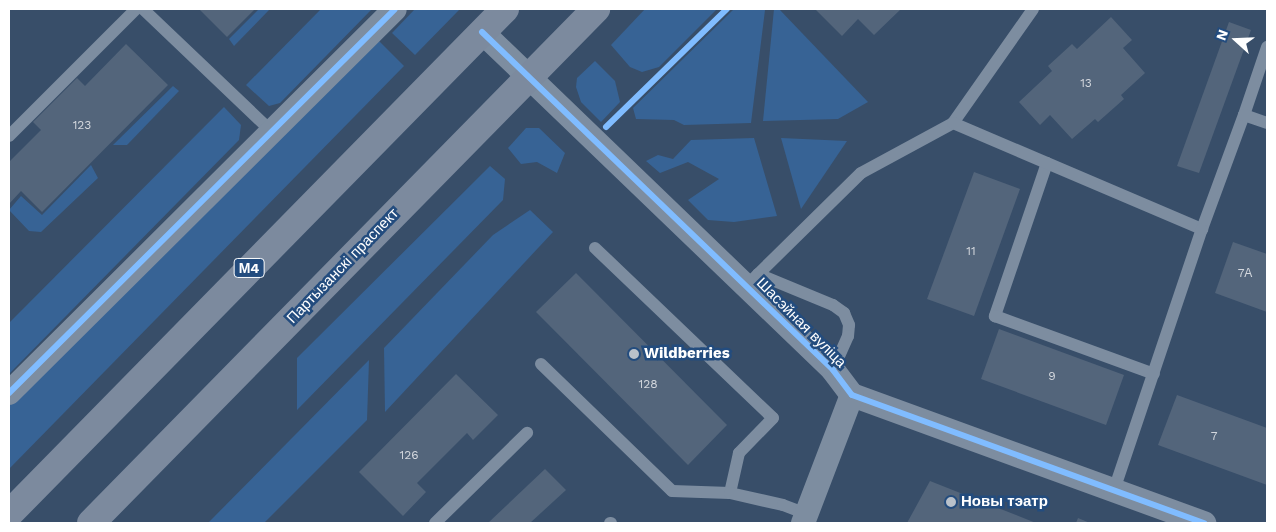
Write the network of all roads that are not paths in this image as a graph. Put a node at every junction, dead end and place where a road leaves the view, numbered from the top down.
1 (136, 9) edge
2 (143, 9) edge
3 (394, 9) edge
4 (505, 9) edge
5 (596, 9) edge
6 (1033, 9) edge
7 (482, 32) junction
8 (1267, 47) edge
9 (528, 77) junction
10 (1244, 115) junction
11 (953, 122) junction
12 (1267, 123) edge
13 (272, 132) junction
14 (9, 136) edge
15 (1047, 163) junction
16 (1202, 229) junction
17 (595, 248) dead end
18 (752, 280) junction
19 (541, 364) dead end
20 (833, 370) junction
21 (1154, 374) junction
22 (9, 393) edge
23 (852, 394) junction
24 (527, 433) dead end
25 (1114, 490) junction
26 (730, 494) junction
27 (9, 514) edge
28 (805, 519) edge
29 (92, 523) edge
30 (435, 523) edge
31 (1204, 523) edge

1 - 14 lane
2 - 13 lane
3 - 13 street
4 - 7 main road, М4
5 - 9 main road, Партызанскі праспект
6 - 11 lane
7 - 9 street, Шасэйная вуліца
7 - 27 main road, М4
8 - 10 lane
9 - 18 street, Шасэйная вуліца
9 - 29 main road, Партызанскі праспект
10 - 12 lane
10 - 16 lane
11 - 15 lane
11 - 18 lane
13 - 22 street
15 - 16 lane
15 - 21 lane
16 - 21 lane
17 - 26 lane
18 - 20 street, Шасэйная вуліца
18 - 20 lane
19 - 26 lane
20 - 23 street, Шасэйная вуліца
21 - 25 lane
23 - 25 street
23 - 28 street
24 - 30 lane
25 - 31 street
26 - 28 lane

